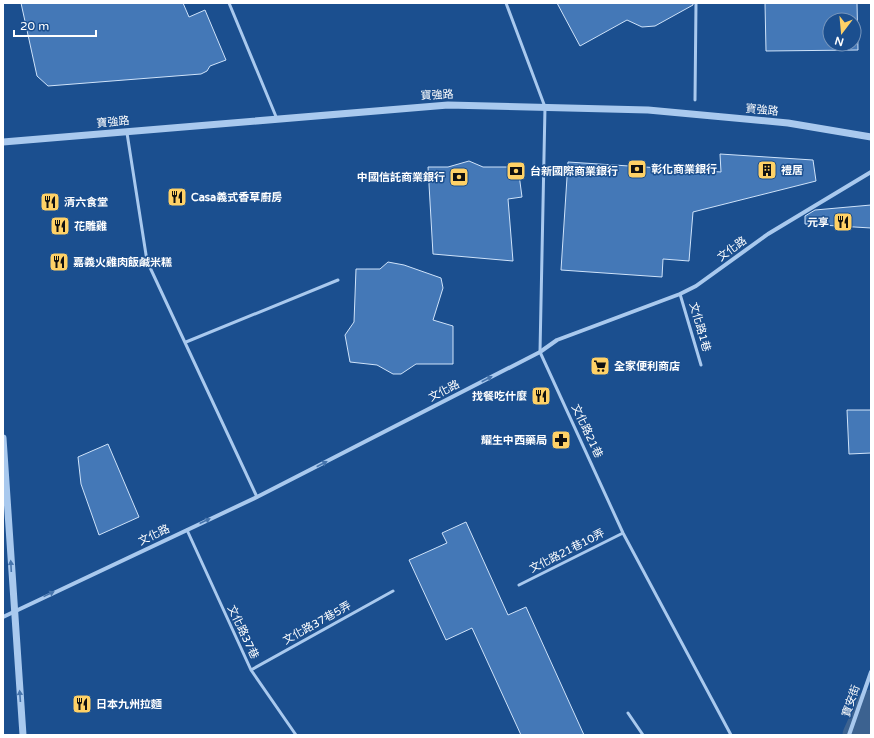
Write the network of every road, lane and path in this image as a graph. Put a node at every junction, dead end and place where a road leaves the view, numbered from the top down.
1 (229, 3) edge
2 (506, 3) edge
3 (696, 3) edge
4 (695, 100) dead end
5 (545, 107) junction
6 (278, 119) junction
7 (127, 132) junction
8 (871, 137) edge
9 (3, 142) edge
10 (871, 172) edge
11 (338, 280) dead end
12 (680, 294) junction
13 (186, 342) junction
14 (540, 352) junction
15 (702, 365) dead end
16 (3, 438) edge
17 (257, 497) junction
18 (187, 530) junction
19 (623, 533) junction
20 (519, 585) dead end
21 (393, 591) dead end
22 (14, 611) junction
23 (3, 617) edge
24 (251, 670) junction
25 (871, 672) edge
26 (628, 713) dead end
27 (23, 735) edge
28 (296, 735) edge
29 (643, 735) edge
30 (731, 735) edge
31 (849, 735) edge

1 - 6 lane
2 - 5 lane
3 - 4 lane
5 - 6 street, 寶強路
5 - 8 street, 寶強路
5 - 14 lane, 文化路21巷
6 - 7 street, 寶強路
7 - 9 street, 寶強路
7 - 13 lane
10 - 12 street, 文化路
11 - 13 lane
12 - 14 street, 文化路
12 - 15 lane, 文化路1巷
13 - 17 lane
17 -> 14 street, 文化路
14 - 19 lane, 文化路21巷
22 -> 16 street
18 -> 17 street, 文化路
22 -> 18 street, 文化路
18 - 24 lane, 文化路37巷
19 - 20 lane, 文化路21巷10弄
19 - 30 lane, 文化路21巷
21 - 24 lane, 文化路37巷5弄
22 - 23 street, 文化路
27 -> 22 street
24 - 28 lane, 文化路37巷
25 - 31 street, 寶安街
26 - 29 lane

